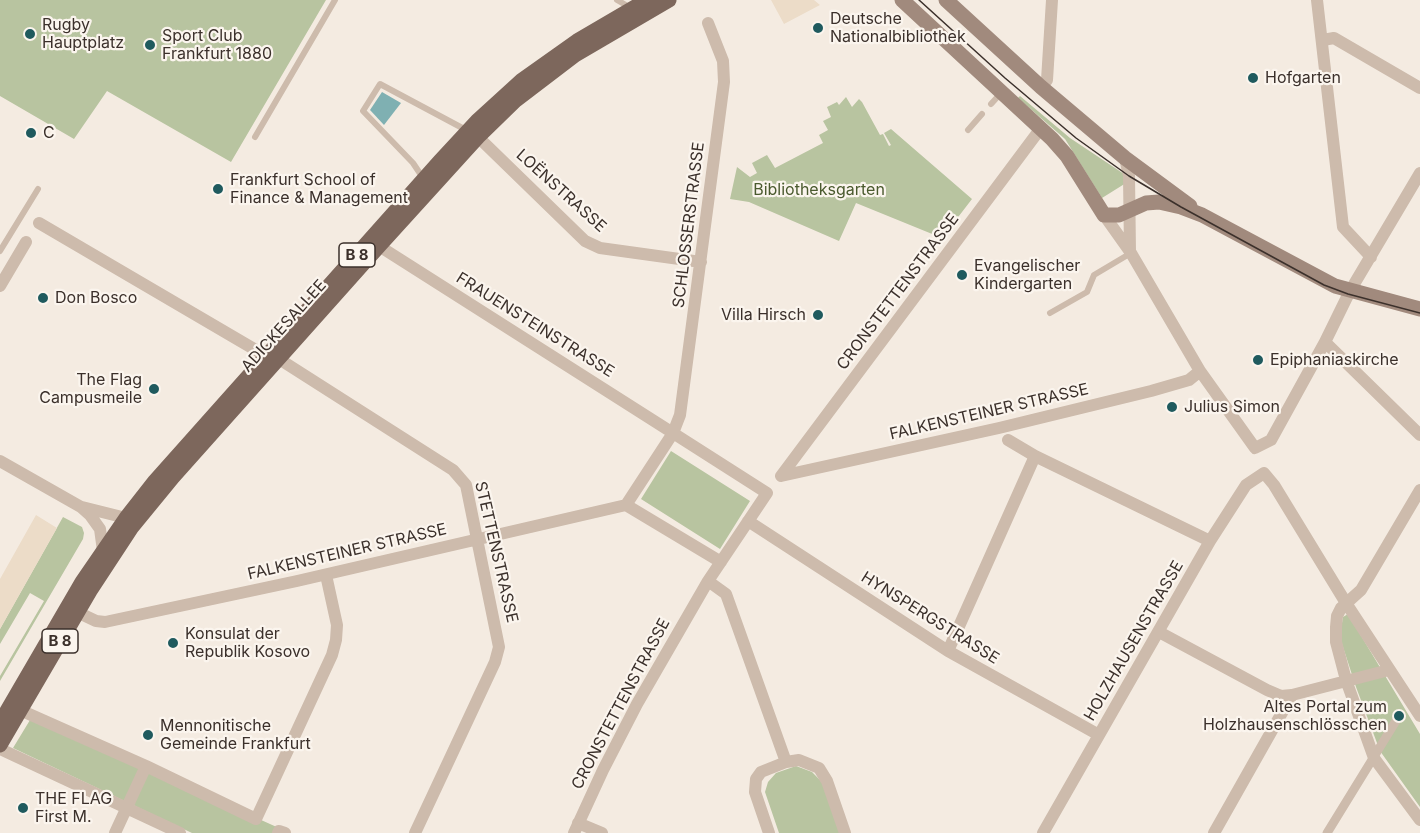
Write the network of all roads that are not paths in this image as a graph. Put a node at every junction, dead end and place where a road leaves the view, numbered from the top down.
1 (335, 0) edge
2 (617, 0) edge
3 (647, 0) edge
4 (669, 0) edge
5 (902, 0) edge
6 (946, 0) edge
7 (1052, 0) edge
8 (1317, 0) edge
9 (632, 8) junction
10 (708, 23) dead end
11 (1323, 40) junction
12 (1041, 87) junction
13 (1420, 88) edge
14 (1003, 91) junction
15 (991, 104) dead end
16 (982, 114) dead end
17 (1041, 128) junction
18 (968, 130) dead end
19 (473, 134) junction
20 (255, 137) dead end
21 (1125, 158) junction
22 (1420, 173) edge
23 (424, 179) junction
24 (38, 189) dead end
25 (1129, 209) junction
26 (1104, 214) junction
27 (1202, 215) junction
28 (39, 223) dead end
29 (26, 242) dead end
30 (378, 246) junction
31 (0, 251) edge
32 (1131, 253) junction
33 (1371, 257) junction
34 (701, 262) junction
35 (0, 286) edge
36 (1350, 291) junction
37 (1420, 309) edge
38 (1050, 313) dead end
39 (1325, 342) junction
40 (273, 357) junction
41 (1200, 371) junction
42 (673, 433) junction
43 (1420, 435) edge
44 (1008, 440) dead end
45 (1035, 456) junction
46 (0, 461) edge
47 (781, 476) joint
48 (1420, 490) edge
49 (767, 493) joint
50 (626, 505) junction
51 (81, 507) junction
52 (126, 518) junction
53 (748, 521) junction
54 (478, 540) junction
55 (1210, 541) junction
56 (103, 551) junction
57 (721, 562) junction
58 (326, 574) junction
59 (708, 581) junction
60 (1346, 603) junction
61 (77, 612) junction
62 (1158, 632) junction
63 (948, 651) junction
64 (1389, 670) junction
65 (1346, 680) junction
66 (1292, 695) junction
67 (20, 710) junction
68 (1399, 716) dead end
69 (1420, 716) edge
70 (0, 723) edge
71 (1099, 735) junction
72 (0, 747) edge
73 (1374, 758) junction
74 (786, 762) junction
75 (146, 766) junction
76 (126, 808) junction
77 (1420, 820) edge
78 (576, 828) edge
79 (115, 833) edge
80 (180, 833) edge
81 (415, 833) edge
82 (602, 833) edge
83 (769, 833) edge
84 (844, 833) edge
85 (1043, 833) edge
86 (1214, 833) edge
87 (1327, 833) edge

1 - 20 lane
2 - 9 lane
3 - 9 main road, ADICKESALLEE / B 8
4 - 19 main road, ADICKESALLEE / B 8
5 - 14 main road
6 - 12 main road
7 - 12 street
8 - 11 street
9 - 19 main road, ADICKESALLEE / B 8
10 - 34 street, SCHLOSSERSTRASSE
11 - 13 street
11 - 33 street
12 - 21 main road
14 - 15 lane
14 - 17 main road
16 - 18 lane
17 - 26 main road
17 - 47 street, CRONSTETTENSTRASSE
19 - 23 main road, ADICKESALLEE / B 8
19 - 23 lane
19 - 30 main road, ADICKESALLEE / B 8
19 - 34 street, LOËNSTRASSE
21 - 25 street
21 - 27 main road
22 - 33 street
23 - 40 main road, ADICKESALLEE / B 8
24 - 31 lane
25 - 26 main road
25 - 27 main road
25 - 32 street
26 - 32 street
27 - 36 main road
28 - 40 street, ADICKESALLEE
29 - 35 street
30 - 40 main road, ADICKESALLEE / B 8
30 - 42 street, FRAUENSTEINSTRASSE
32 - 38 lane
32 - 41 street
33 - 36 street
34 - 42 street, SCHLOSSERSTRASSE
36 - 37 main road
36 - 39 street
39 - 41 street
39 - 43 street
40 - 52 main road, ADICKESALLEE / B 8
40 - 54 street, STETTENSTRASSE
40 - 61 main road, ADICKESALLEE / B 8
41 - 47 street, FALKENSTEINER STRASSE
42 - 49 street, FRAUENSTEINSTRASSE
42 - 50 street, SCHLOSSERSTRASSE
44 - 45 street
45 - 55 street
45 - 63 street
46 - 51 street
48 - 60 street
49 - 53 street, CRONSTETTENSTRASSE
50 - 54 street, FALKENSTEINER STRASSE
50 - 57 street
51 - 52 street
51 - 56 street
52 - 56 main road, ADICKESALLEE / B 8
53 - 57 street, CRONSTETTENSTRASSE
53 - 63 street, HYNSPERGSTRASSE
54 - 58 street, FALKENSTEINER STRASSE
54 - 81 street, STETTENSTRASSE
55 - 60 street, HOLZHAUSENSTRASSE
55 - 62 street, HOLZHAUSENSTRASSE
56 - 70 main road, ADICKESALLEE / B 8
57 - 59 street, CRONSTETTENSTRASSE
58 - 61 street, FALKENSTEINER STRASSE
58 - 75 street
59 - 74 street
59 - 78 street, CRONSTETTENSTRASSE
60 - 64 street
60 - 65 street
61 - 67 main road, ADICKESALLEE / B 8
62 - 66 street
62 - 71 street, HOLZHAUSENSTRASSE
63 - 71 street, HYNSPERGSTRASSE
64 - 65 street
64 - 69 street
65 - 66 street
65 - 73 street
66 - 86 street
67 - 72 main road, ADICKESALLEE / B 8
67 - 75 street
68 - 73 street
71 - 85 street, HOLZHAUSENSTRASSE
72 - 76 street
73 - 77 street
73 - 87 street
74 - 83 street
74 - 84 street
75 - 76 street
76 - 79 street
76 - 80 street
78 - 82 street

